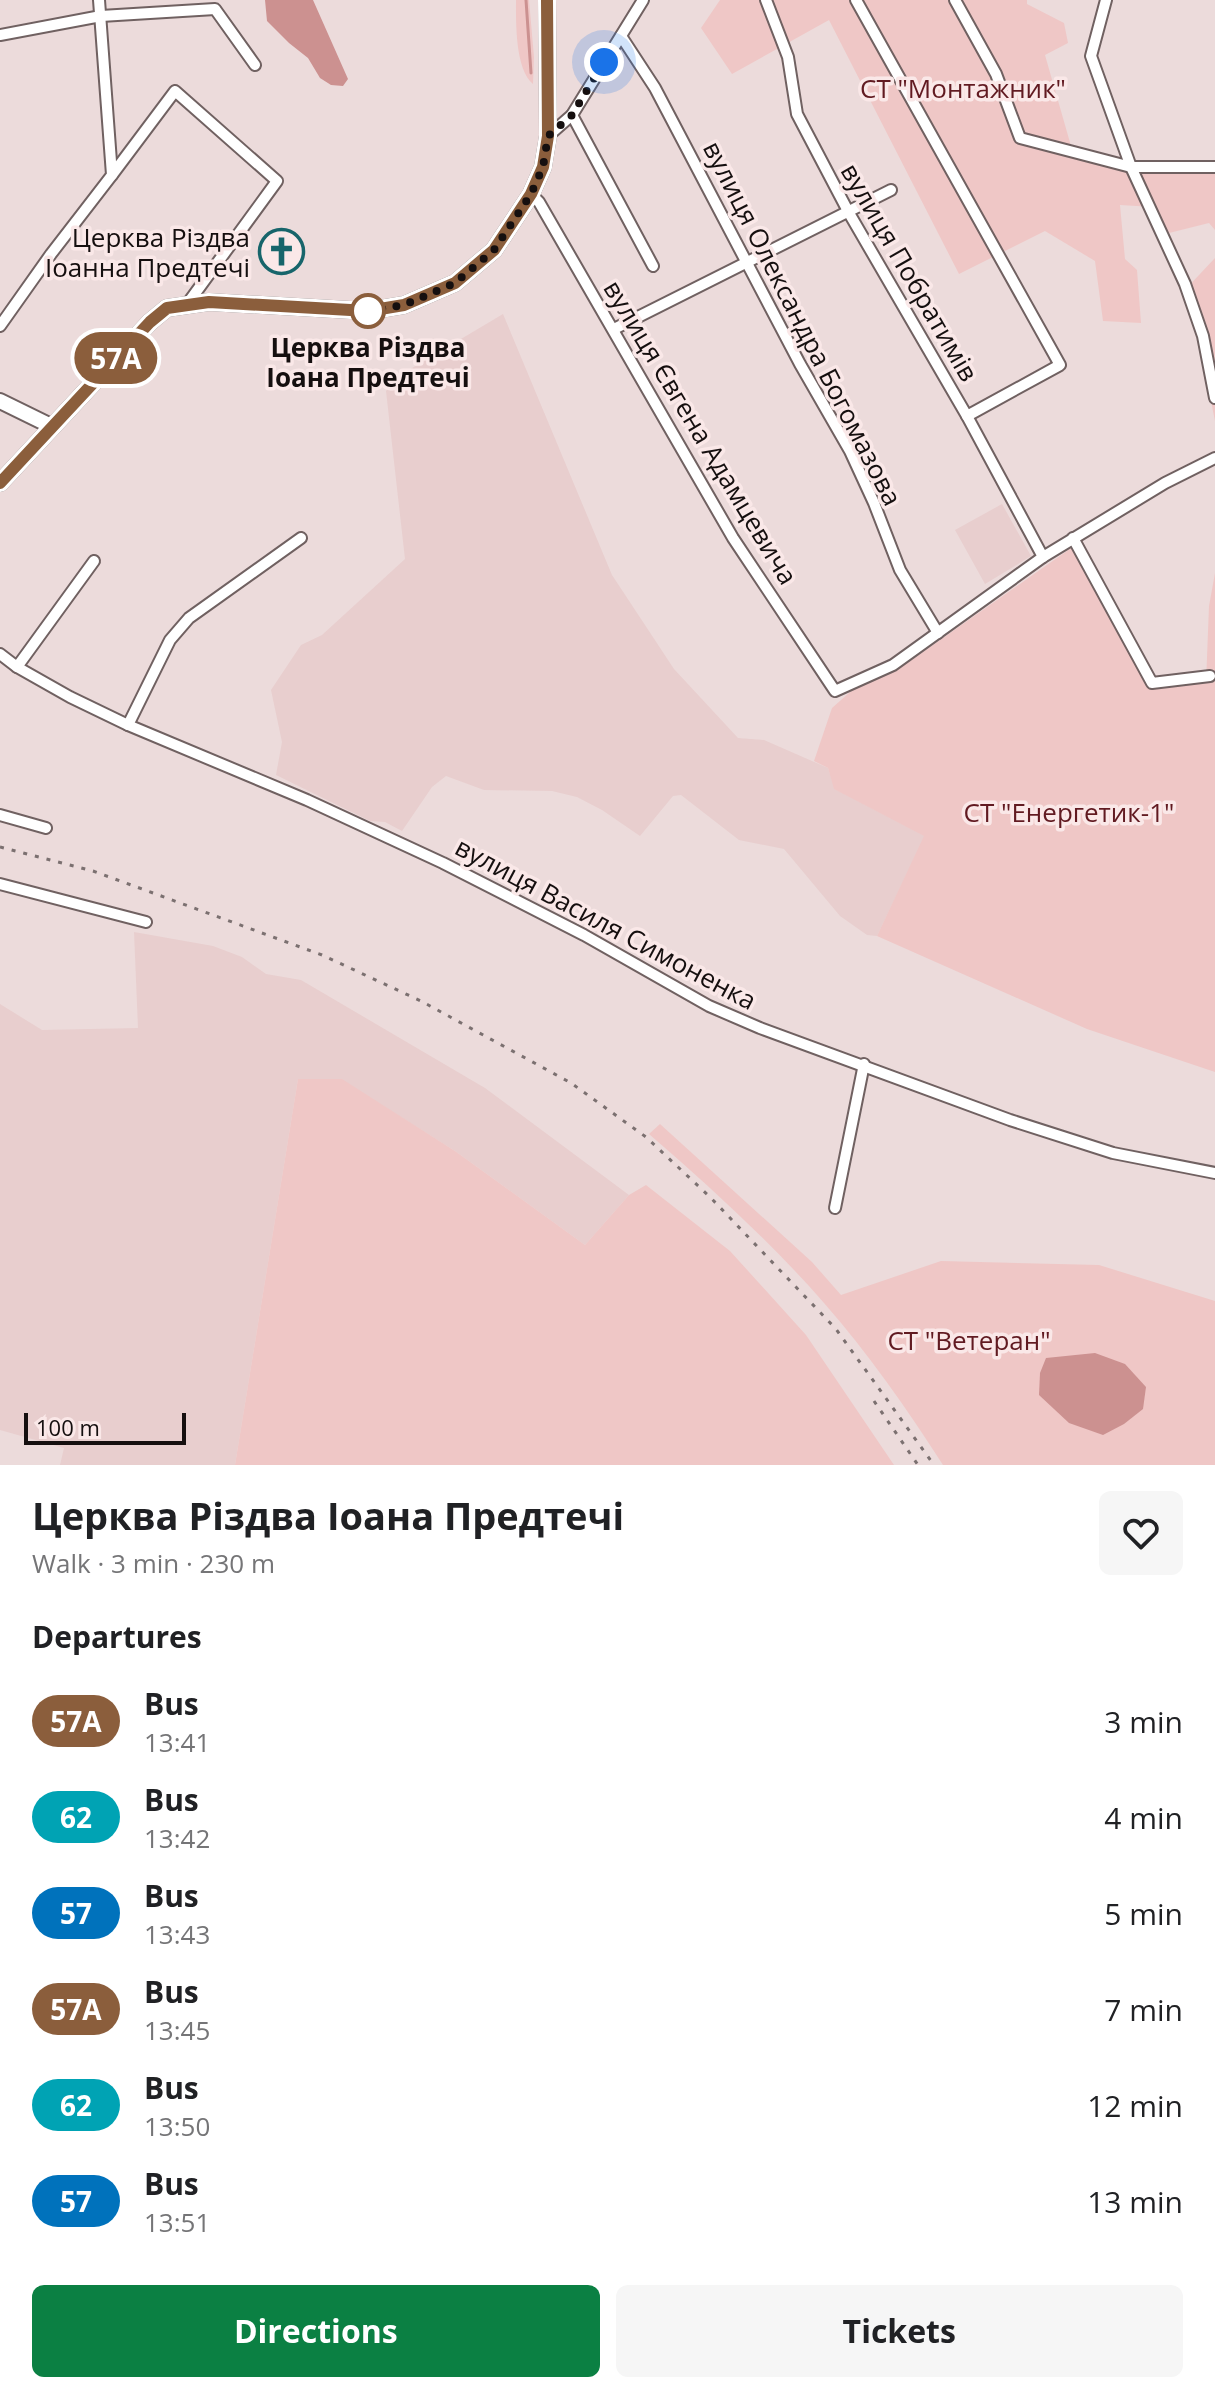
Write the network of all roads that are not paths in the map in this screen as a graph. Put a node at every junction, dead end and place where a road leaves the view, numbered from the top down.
1 (99, 0) edge
2 (547, 0) edge
3 (643, 0) edge
4 (766, 0) edge
5 (856, 0) edge
6 (955, 0) edge
7 (1106, 0) edge
8 (101, 16) junction
9 (0, 35) edge
10 (621, 36) junction
11 (255, 65) dead end
12 (572, 115) junction
13 (548, 136) junction
14 (1131, 167) junction
15 (1215, 167) edge
16 (112, 175) junction
17 (891, 190) dead end
18 (531, 194) junction
19 (849, 213) junction
20 (746, 264) junction
21 (653, 266) dead end
22 (188, 303) junction
23 (0, 326) edge
24 (614, 329) junction
25 (1215, 398) edge
26 (0, 401) edge
27 (967, 416) junction
28 (51, 426) junction
29 (1215, 458) edge
30 (0, 483) edge
31 (301, 538) dead end
32 (1073, 538) junction
33 (1043, 557) junction
34 (94, 561) dead end
35 (938, 633) junction
36 (0, 654) edge
37 (17, 667) junction
38 (1210, 676) dead end
39 (128, 725) junction
40 (0, 815) edge
41 (46, 828) dead end
42 (0, 884) edge
43 (146, 922) dead end
44 (864, 1064) junction
45 (1215, 1173) edge
46 (835, 1208) dead end

1 - 8 street
2 - 13 main road
3 - 10 street
4 - 19 street, вулиця Побратимів
5 - 27 street
6 - 14 street
7 - 14 street
8 - 9 street
8 - 11 street
8 - 16 street
10 - 12 street
10 - 20 street, вулиця Олександра Богомазова
12 - 13 street
12 - 21 street
13 - 18 main road
14 - 15 street
14 - 25 street
16 - 22 street
16 - 23 street
17 - 19 street
18 - 22 main road
18 - 24 street, вулиця Євгена Адамцевича
19 - 20 street
19 - 27 street, вулиця Побратимів
20 - 24 street
20 - 35 street, вулиця Олександра Богомазова
22 - 28 main road
24 - 35 street, вулиця Євгена Адамцевича
26 - 28 main road
27 - 33 street, вулиця Побратимів
28 - 30 main road
29 - 32 street
31 - 39 street
32 - 33 street
32 - 38 street
33 - 35 street
34 - 37 street
36 - 37 street, вулиця Василя Симоненка
37 - 39 street, вулиця Василя Симоненка
39 - 44 street, вулиця Василя Симоненка
40 - 41 street
42 - 43 street
44 - 45 street, вулиця Василя Симоненка
44 - 46 street

